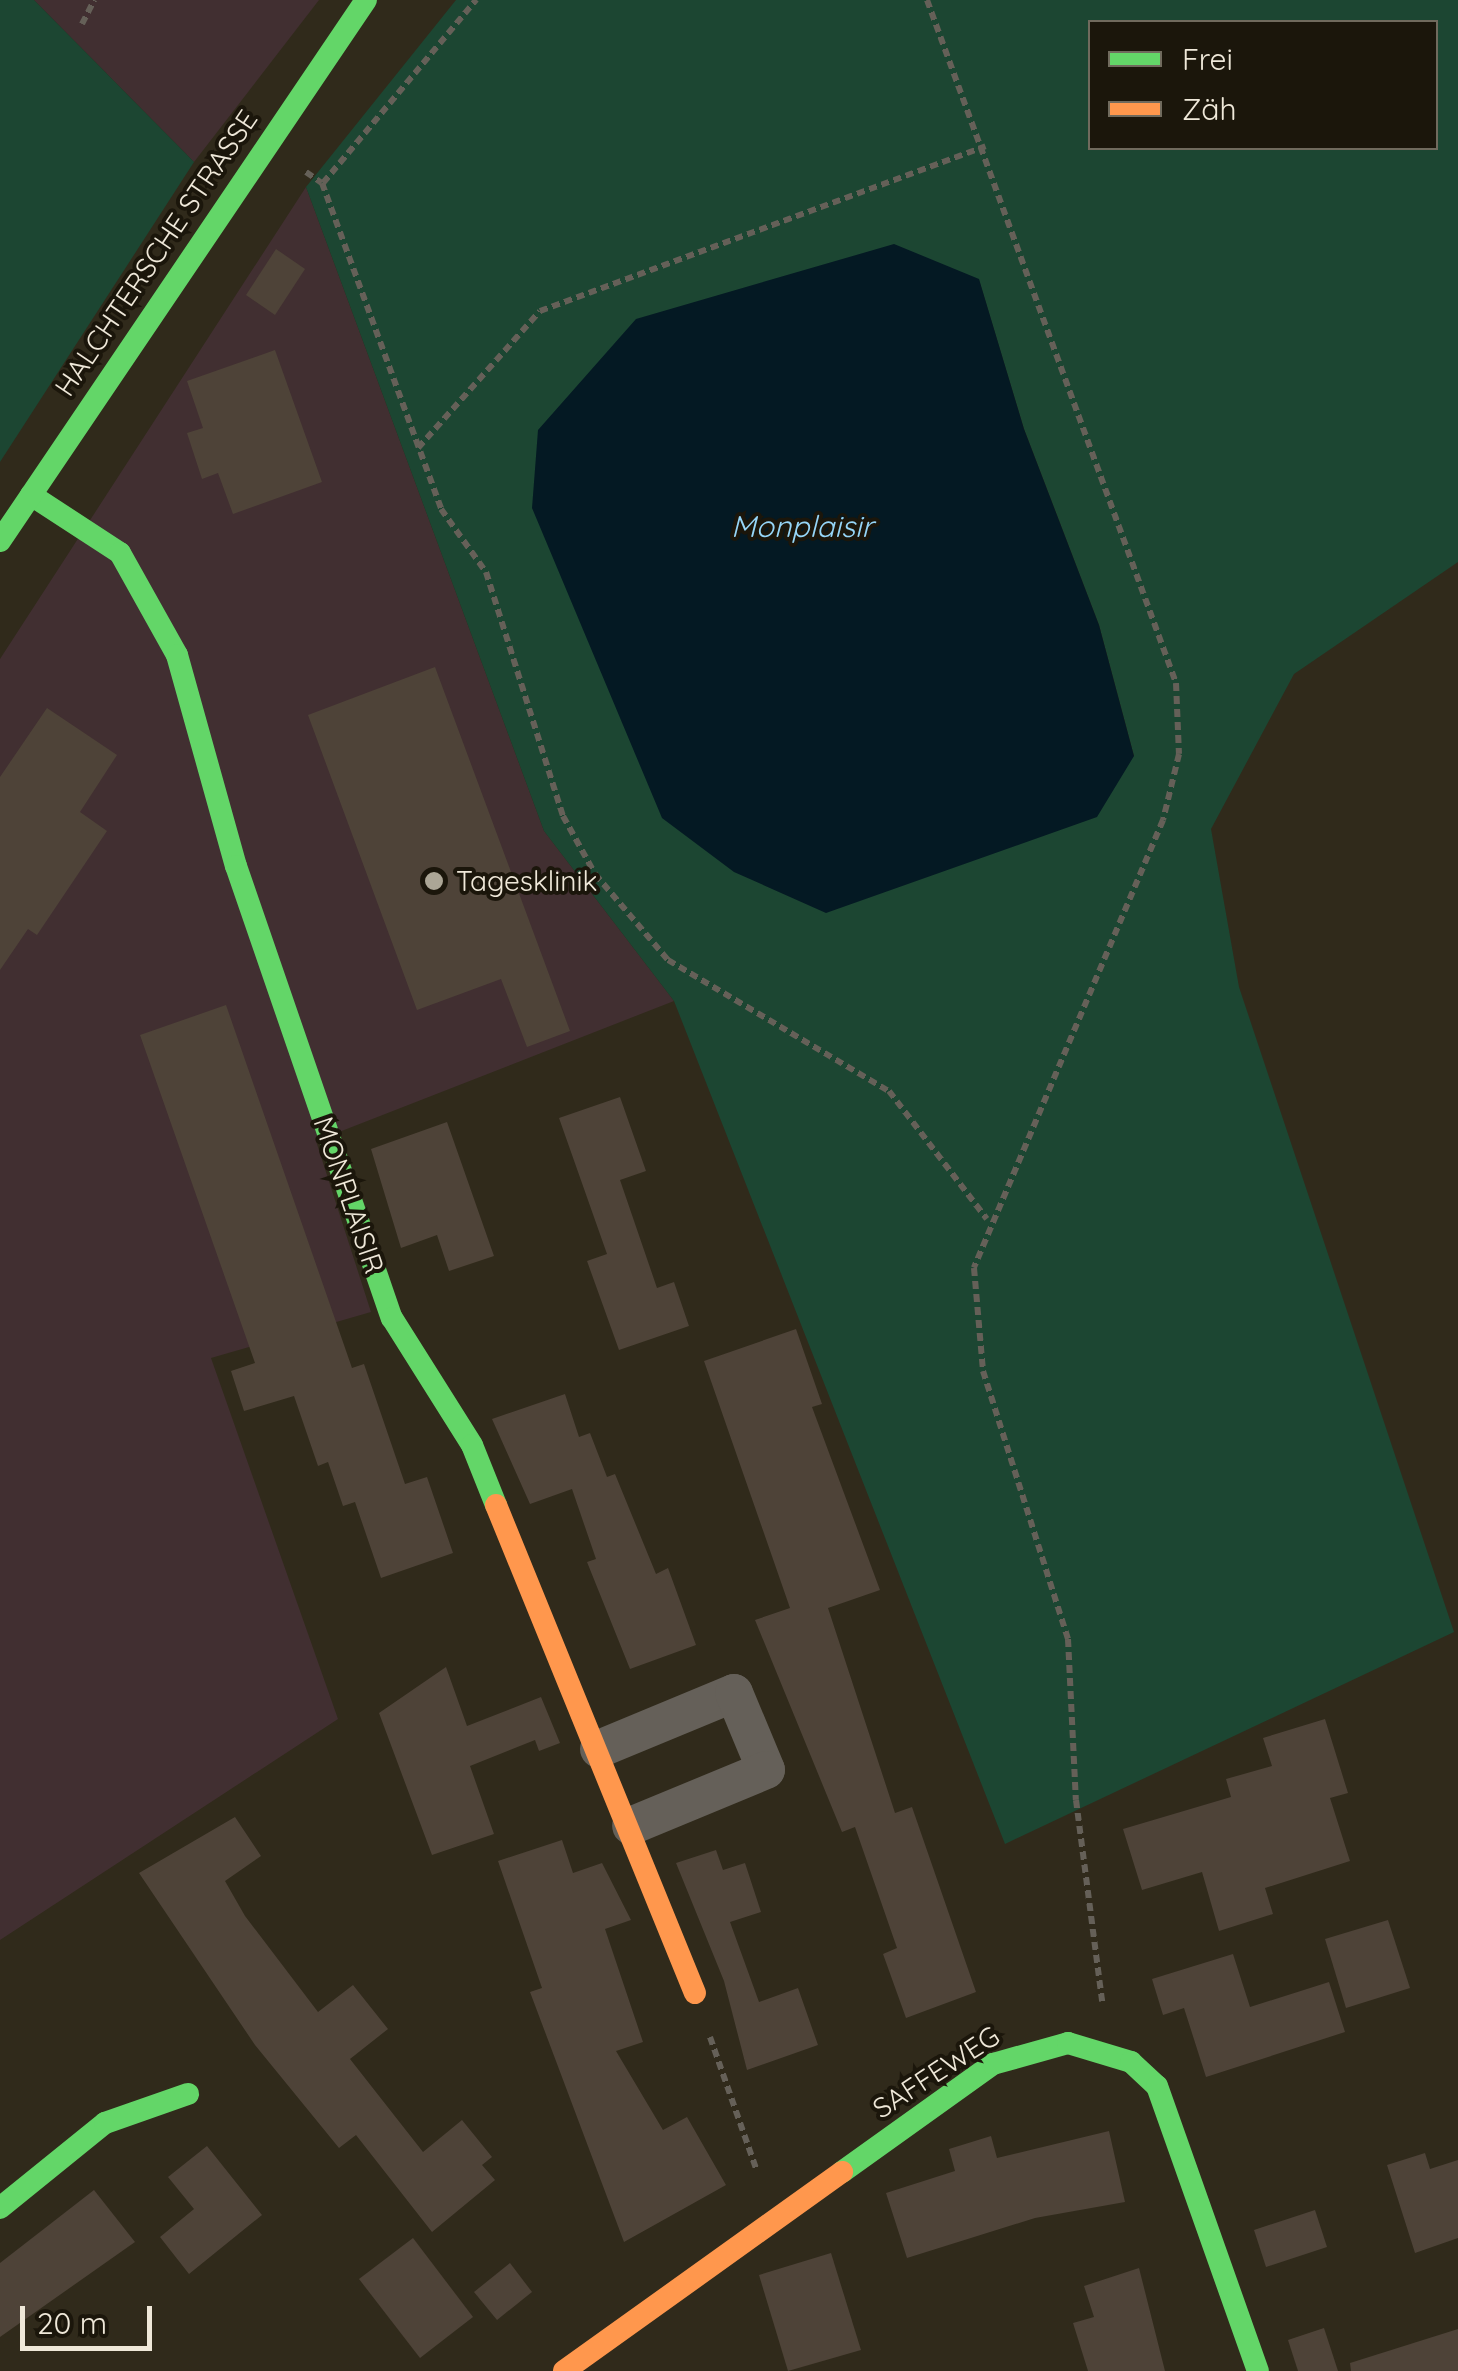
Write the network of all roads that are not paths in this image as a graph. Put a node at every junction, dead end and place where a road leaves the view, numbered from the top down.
1 (366, 0) edge
2 (31, 495) junction
3 (0, 540) edge
4 (599, 1749) junction
5 (630, 1826) junction
6 (695, 1993) road end
7 (188, 2094) dead end
8 (0, 2208) edge
9 (615, 2356) edge
10 (564, 2371) edge
11 (1258, 2371) edge

1 - 2 street, HALCHTERSCHE STRASSE
2 - 3 street, HALCHTERSCHE STRASSE
2 - 4 street, MONPLAISIR
4 - 5 street, MONPLAISIR
4 - 5 street
5 - 6 street, MONPLAISIR
7 - 8 street
9 - 10 street, SAFFEWEG
9 - 11 street, SAFFEWEG

